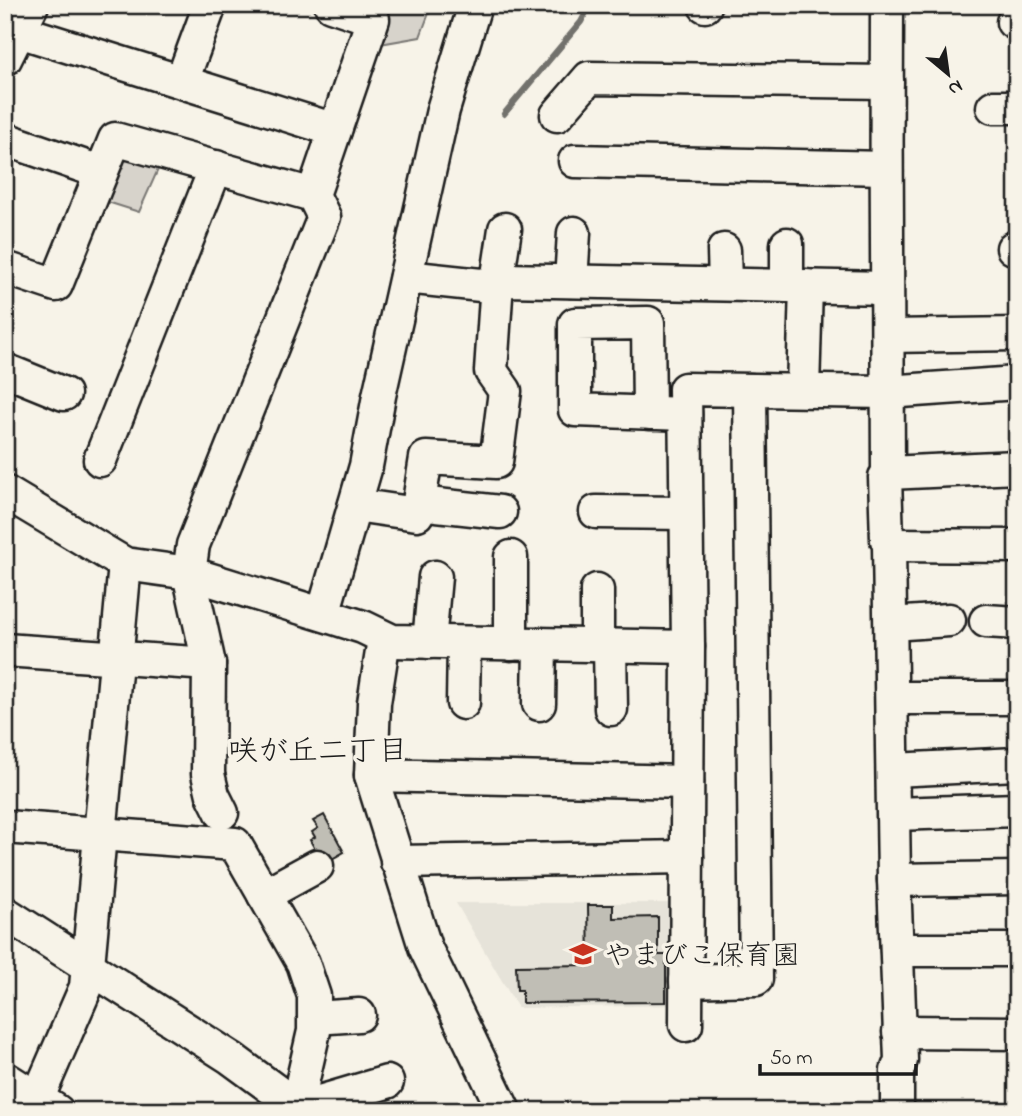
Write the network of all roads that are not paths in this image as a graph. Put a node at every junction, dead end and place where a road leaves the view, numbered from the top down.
1 (210, 5) edge
2 (331, 5) edge
3 (475, 5) edge
4 (887, 5) edge
5 (25, 18) edge
6 (5, 59) edge
7 (182, 82) junction
8 (887, 82) junction
9 (557, 115) dead end
10 (335, 130) junction
11 (5, 139) edge
12 (575, 162) dead end
13 (216, 167) junction
14 (886, 168) junction
15 (100, 172) junction
16 (313, 195) junction
17 (505, 229) dead end
18 (574, 233) dead end
19 (787, 244) dead end
20 (724, 250) dead end
21 (5, 268) edge
22 (406, 276) junction
23 (571, 281) junction
24 (497, 282) junction
25 (725, 284) junction
26 (796, 286) junction
27 (886, 288) junction
28 (1017, 334) edge
29 (888, 336) junction
30 (5, 370) edge
31 (1017, 383) edge
32 (750, 390) junction
33 (803, 390) junction
34 (887, 392) junction
35 (64, 394) dead end
36 (649, 413) dead end
37 (685, 414) junction
38 (100, 460) dead end
39 (1017, 467) edge
40 (888, 472) junction
41 (5, 492) edge
42 (419, 503) junction
43 (355, 505) junction
44 (500, 512) dead end
45 (596, 512) dead end
46 (686, 513) junction
47 (889, 545) junction
48 (1017, 545) edge
49 (511, 557) dead end
50 (125, 564) junction
51 (189, 573) junction
52 (435, 577) dead end
53 (597, 590) dead end
54 (323, 614) junction
55 (949, 620) dead end
56 (891, 624) junction
57 (384, 639) junction
58 (429, 642) junction
59 (464, 643) junction
60 (526, 644) junction
61 (604, 645) junction
62 (688, 647) junction
63 (5, 650) edge
64 (116, 658) junction
65 (209, 664) junction
66 (892, 698) junction
67 (1013, 698) dead end
68 (463, 703) dead end
69 (539, 704) dead end
70 (611, 709) dead end
71 (1017, 764) edge
72 (893, 770) junction
73 (372, 775) junction
74 (687, 782) junction
75 (1017, 810) edge
76 (222, 813) dead end
77 (894, 814) junction
78 (5, 827) edge
79 (101, 834) junction
80 (687, 857) junction
81 (397, 862) junction
82 (317, 866) dead end
83 (1017, 878) edge
84 (894, 880) junction
85 (273, 891) junction
86 (5, 913) edge
87 (897, 950) junction
88 (1017, 950) edge
89 (89, 966) junction
90 (686, 981) junction
91 (686, 1025) dead end
92 (899, 1032) junction
93 (1017, 1033) edge
94 (5, 1078) edge
95 (387, 1082) dead end
96 (42, 1107) edge
97 (304, 1107) edge
98 (505, 1111) edge
99 (897, 1111) edge

1 - 7 street
2 - 10 street
3 - 22 street
4 - 8 street
5 - 6 street
5 - 7 street
7 - 10 street
8 - 9 street
8 - 14 street
10 - 16 street
11 - 15 street
12 - 14 street
13 - 15 street
13 - 16 street
13 - 38 street
14 - 27 street
15 - 21 street
16 - 51 street
17 - 24 street
18 - 23 street
19 - 26 street
20 - 25 street
22 - 24 street
22 - 43 street
23 - 24 street
23 - 25 street
24 - 42 street
25 - 26 street
26 - 27 street
26 - 33 street
27 - 29 street
28 - 29 street
29 - 34 street
30 - 35 street
31 - 34 street
32 - 33 street
32 - 37 street
32 - 90 street
33 - 34 street
34 - 40 street
36 - 37 street
37 - 46 street
39 - 40 street
40 - 47 street
41 - 50 street
42 - 43 street
42 - 44 street
43 - 54 street
45 - 46 street
46 - 62 street
47 - 48 street
47 - 56 street
49 - 60 street
50 - 51 street
50 - 64 street
51 - 54 street
51 - 65 street
52 - 58 street
53 - 61 street
54 - 57 street
55 - 56 street
56 - 66 street
57 - 58 street
57 - 73 street
58 - 59 street
59 - 60 street
59 - 68 street
60 - 61 street
60 - 69 street
61 - 62 street
61 - 70 street
62 - 74 street
63 - 64 street
64 - 65 street
64 - 79 street
65 - 76 street
66 - 67 street
66 - 72 street
71 - 72 street
72 - 77 street
73 - 74 street
73 - 81 street
74 - 80 street
75 - 77 street
77 - 84 street
78 - 79 street
79 - 85 street
79 - 89 street
80 - 81 street
80 - 90 street
81 - 98 street
82 - 85 street
83 - 84 street
84 - 87 street
85 - 97 street
86 - 89 street
87 - 88 street
87 - 92 street
89 - 96 street
89 - 97 street
90 - 91 street
92 - 93 street
92 - 99 street
94 - 96 street
95 - 97 street

